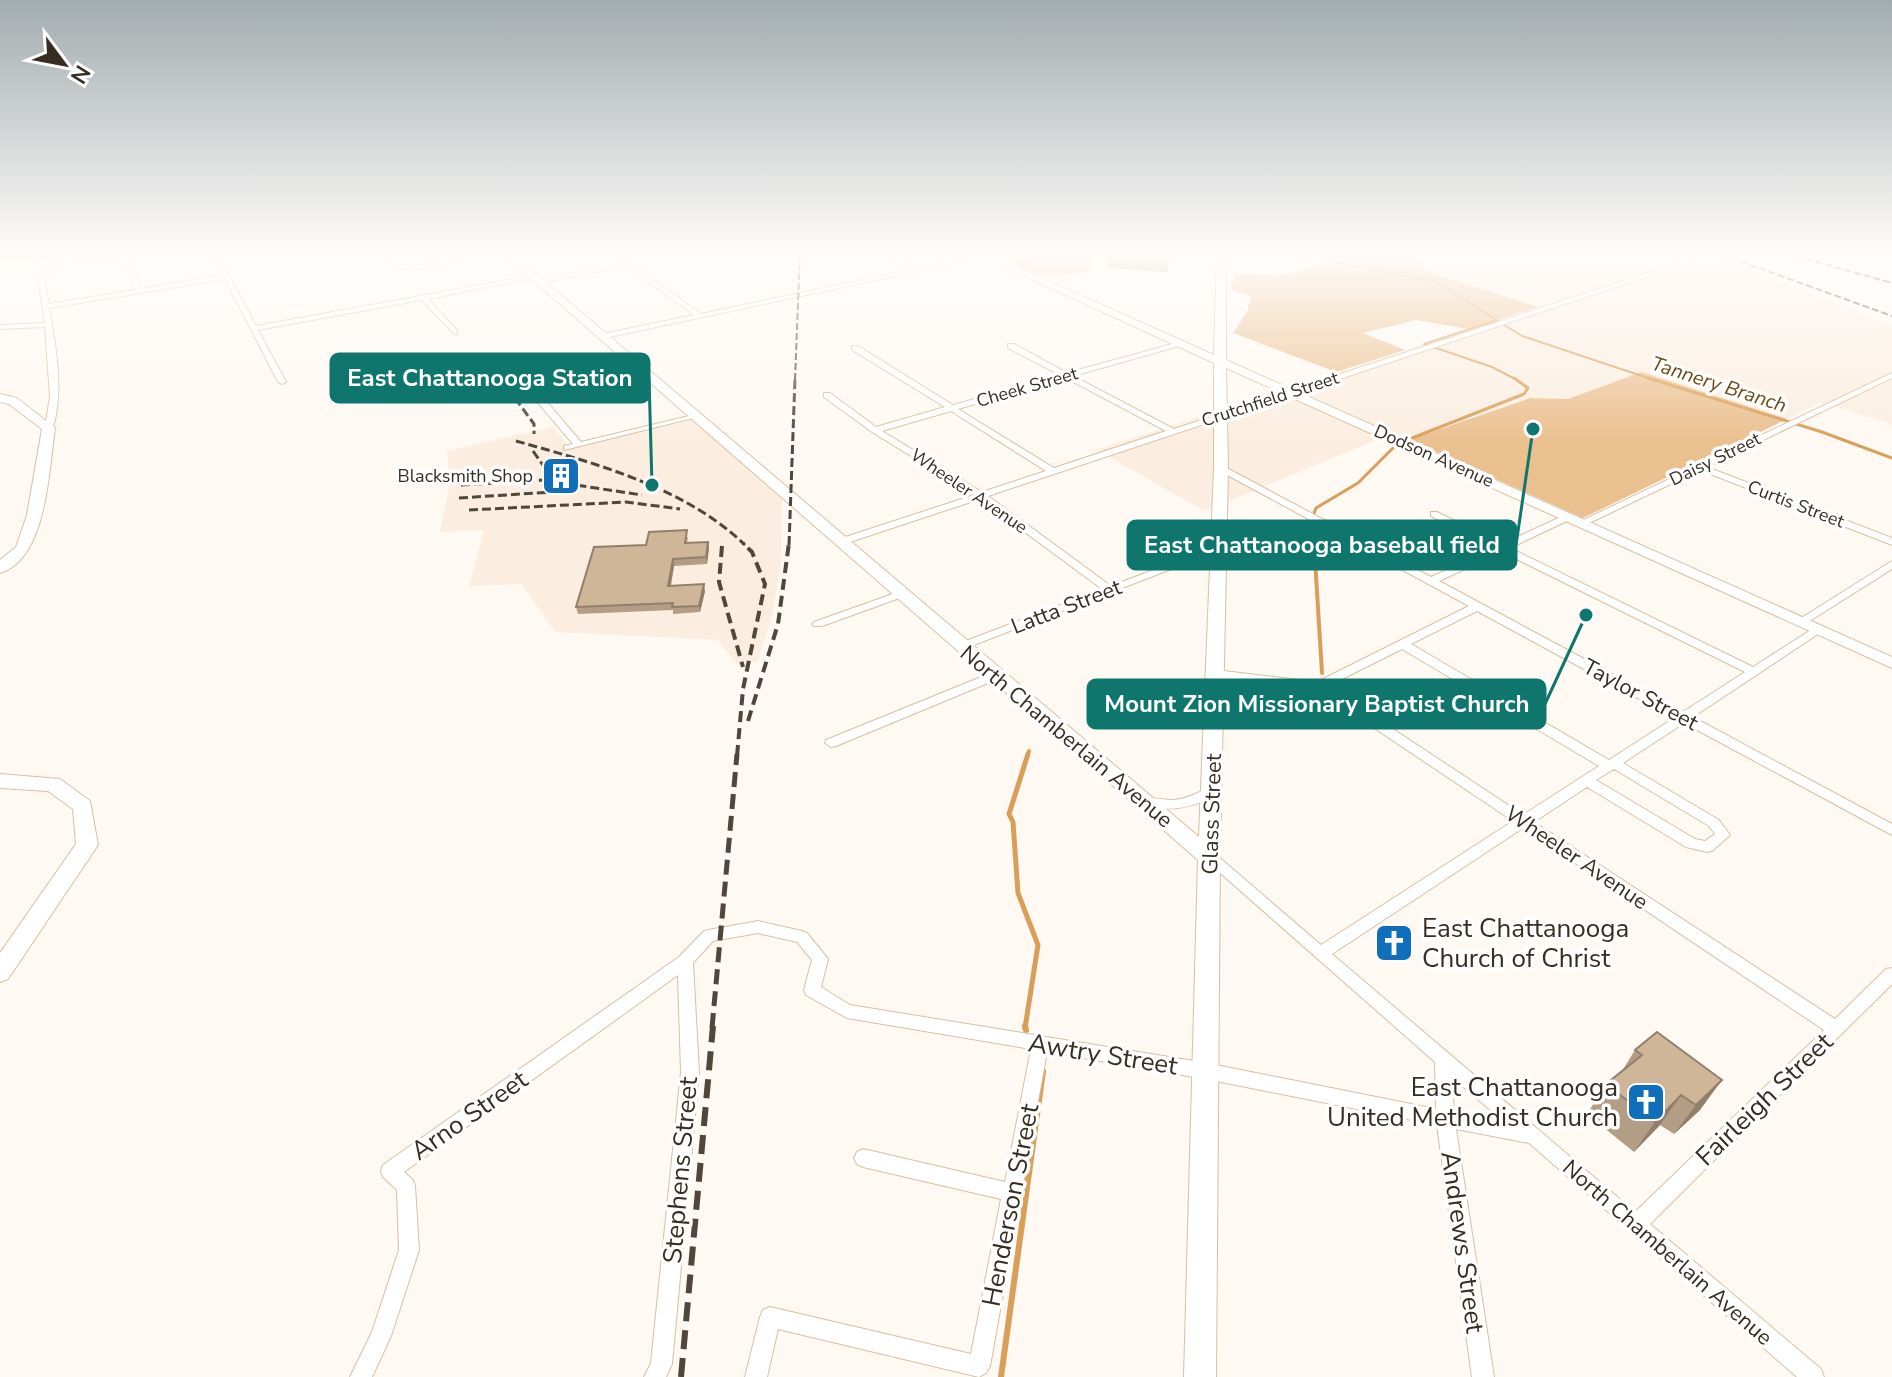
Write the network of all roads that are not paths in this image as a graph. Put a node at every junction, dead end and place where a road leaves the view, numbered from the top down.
1 (47, 315) edge
2 (246, 315) edge
3 (327, 315) edge
4 (439, 315) edge
5 (580, 315) edge
6 (704, 315) edge
7 (1118, 315) edge
8 (1221, 315) edge
9 (1523, 315) edge
10 (700, 316) joint
11 (46, 325) junction
12 (0, 327) edge
13 (254, 329) junction
14 (454, 332) dead end
15 (605, 336) junction
16 (1180, 343) junction
17 (1011, 346) dead end
18 (855, 348) dead end
19 (504, 357) dead end
20 (1220, 361) junction
21 (1068, 375) junction
22 (1892, 375) edge
23 (1879, 381) junction
24 (282, 382) dead end
25 (1892, 385) edge
26 (1291, 392) junction
27 (827, 395) dead end
28 (0, 398) edge
29 (952, 408) junction
30 (697, 416) junction
31 (1219, 416) junction
32 (49, 428) junction
33 (875, 430) junction
34 (1172, 431) junction
35 (579, 445) junction
36 (567, 448) dead end
37 (1700, 467) junction
38 (1221, 468) junction
39 (1051, 470) junction
40 (979, 494) junction
41 (1434, 514) dead end
42 (1575, 520) junction
43 (843, 541) junction
44 (1892, 542) edge
45 (1503, 548) junction
46 (23, 549) junction
47 (1216, 550) junction
48 (0, 558) edge
49 (1892, 564) edge
50 (0, 568) edge
51 (1431, 581) junction
52 (1109, 589) junction
53 (904, 593) junction
54 (1478, 606) junction
55 (1801, 622) junction
56 (818, 624) dead end
57 (1818, 630) junction
58 (1404, 645) junction
59 (962, 646) junction
60 (1892, 663) edge
61 (1755, 672) junction
62 (1215, 674) junction
63 (996, 675) junction
64 (1319, 686) junction
65 (1684, 718) junction
66 (831, 743) dead end
67 (1612, 765) junction
68 (0, 781) edge
69 (1587, 781) junction
70 (1211, 792) junction
71 (1146, 802) junction
72 (1524, 822) junction
73 (1892, 830) edge
74 (1209, 857) junction
75 (727, 932) joint
76 (1321, 953) junction
77 (685, 961) junction
78 (0, 972) edge
79 (1892, 974) edge
80 (1836, 1029) junction
81 (1040, 1044) junction
82 (1443, 1058) junction
83 (1206, 1071) junction
84 (1445, 1116) junction
85 (1533, 1136) junction
86 (863, 1158) dead end
87 (1014, 1193) junction
88 (1636, 1224) junction
89 (361, 1377) edge
90 (655, 1377) edge
91 (756, 1377) edge
92 (1200, 1377) edge
93 (1483, 1377) edge
94 (1813, 1377) edge

1 - 11 street
2 - 13 street
3 - 13 street
4 - 14 street
5 - 15 street, North Chamberlain Avenue
6 - 10 street
7 - 16 street, Dodson Avenue
8 - 20 street, Glass Street
9 - 26 street, Crutchfield Street
10 - 15 street
11 - 12 street
11 - 32 street
13 - 24 street
15 - 30 street, North Chamberlain Avenue
16 - 20 street, Dodson Avenue
16 - 21 street, Cheek Street
17 - 21 street
18 - 29 street
19 - 35 street
20 - 26 street, Dodson Avenue
20 - 31 street, Glass Street
21 - 29 street, Cheek Street
21 - 34 street
22 - 23 street, Daisy Street
23 - 25 street
23 - 37 street, Daisy Street
26 - 31 street, Crutchfield Street
26 - 42 street, Dodson Avenue
27 - 33 street, Wheeler Avenue
28 - 32 street
29 - 33 street, Cheek Street
29 - 39 street
30 - 35 street
30 - 43 street, North Chamberlain Avenue
31 - 34 street, Crutchfield Street
31 - 38 street, Glass Street
32 - 46 street
33 - 40 street, Wheeler Avenue
34 - 39 street, Crutchfield Street
35 - 36 street
37 - 42 street, Daisy Street
37 - 44 street, Curtis Street
38 - 47 street, Glass Street
38 - 51 street, Taylor Street
39 - 40 street, Crutchfield Street
40 - 43 street, Crutchfield Street
40 - 52 street, Wheeler Avenue
41 - 45 street
42 - 45 street, Daisy Street
42 - 55 street, Dodson Avenue
43 - 53 street, North Chamberlain Avenue
45 - 51 street, Daisy Street
45 - 61 street
46 - 48 street
46 - 50 street
47 - 52 street, Latta Street
47 - 62 street, Glass Street
49 - 55 street
51 - 54 street, Taylor Street
52 - 59 street, Latta Street
53 - 56 street
53 - 59 street, North Chamberlain Avenue
54 - 58 street
54 - 65 street, Taylor Street
55 - 57 street, Dodson Avenue
57 - 60 street, Dodson Avenue
57 - 61 street
58 - 64 street
58 - 67 street
59 - 63 street, North Chamberlain Avenue
61 - 65 street
62 - 64 street
62 - 70 street, Glass Street
63 - 66 street
63 - 71 street, North Chamberlain Avenue
64 - 72 street, Wheeler Avenue
65 - 67 street
65 - 73 street, Taylor Street
67 - 69 street
67 - 69 street
68 - 78 street
69 - 72 street
70 - 71 street
70 - 74 street, Glass Street
71 - 74 street, North Chamberlain Avenue
72 - 76 street
72 - 80 street, Wheeler Avenue
74 - 76 street, North Chamberlain Avenue
74 - 83 street, Glass Street
75 - 77 street, Arno Street
75 - 81 street, Awtry Street
76 - 82 street, North Chamberlain Avenue
77 - 89 street, Arno Street
77 - 90 street, Stephens Street
79 - 80 street, Fairleigh Street
80 - 88 street, Fairleigh Street
81 - 83 street, Awtry Street
81 - 87 street, Henderson Street
82 - 84 street, Andrews Street
82 - 85 street, North Chamberlain Avenue
83 - 84 street, Awtry Street
83 - 92 street, Glass Street
84 - 85 street, Awtry Street
84 - 93 street, Andrews Street
85 - 88 street, North Chamberlain Avenue
86 - 87 street
87 - 91 street, Henderson Street
88 - 94 street, North Chamberlain Avenue

